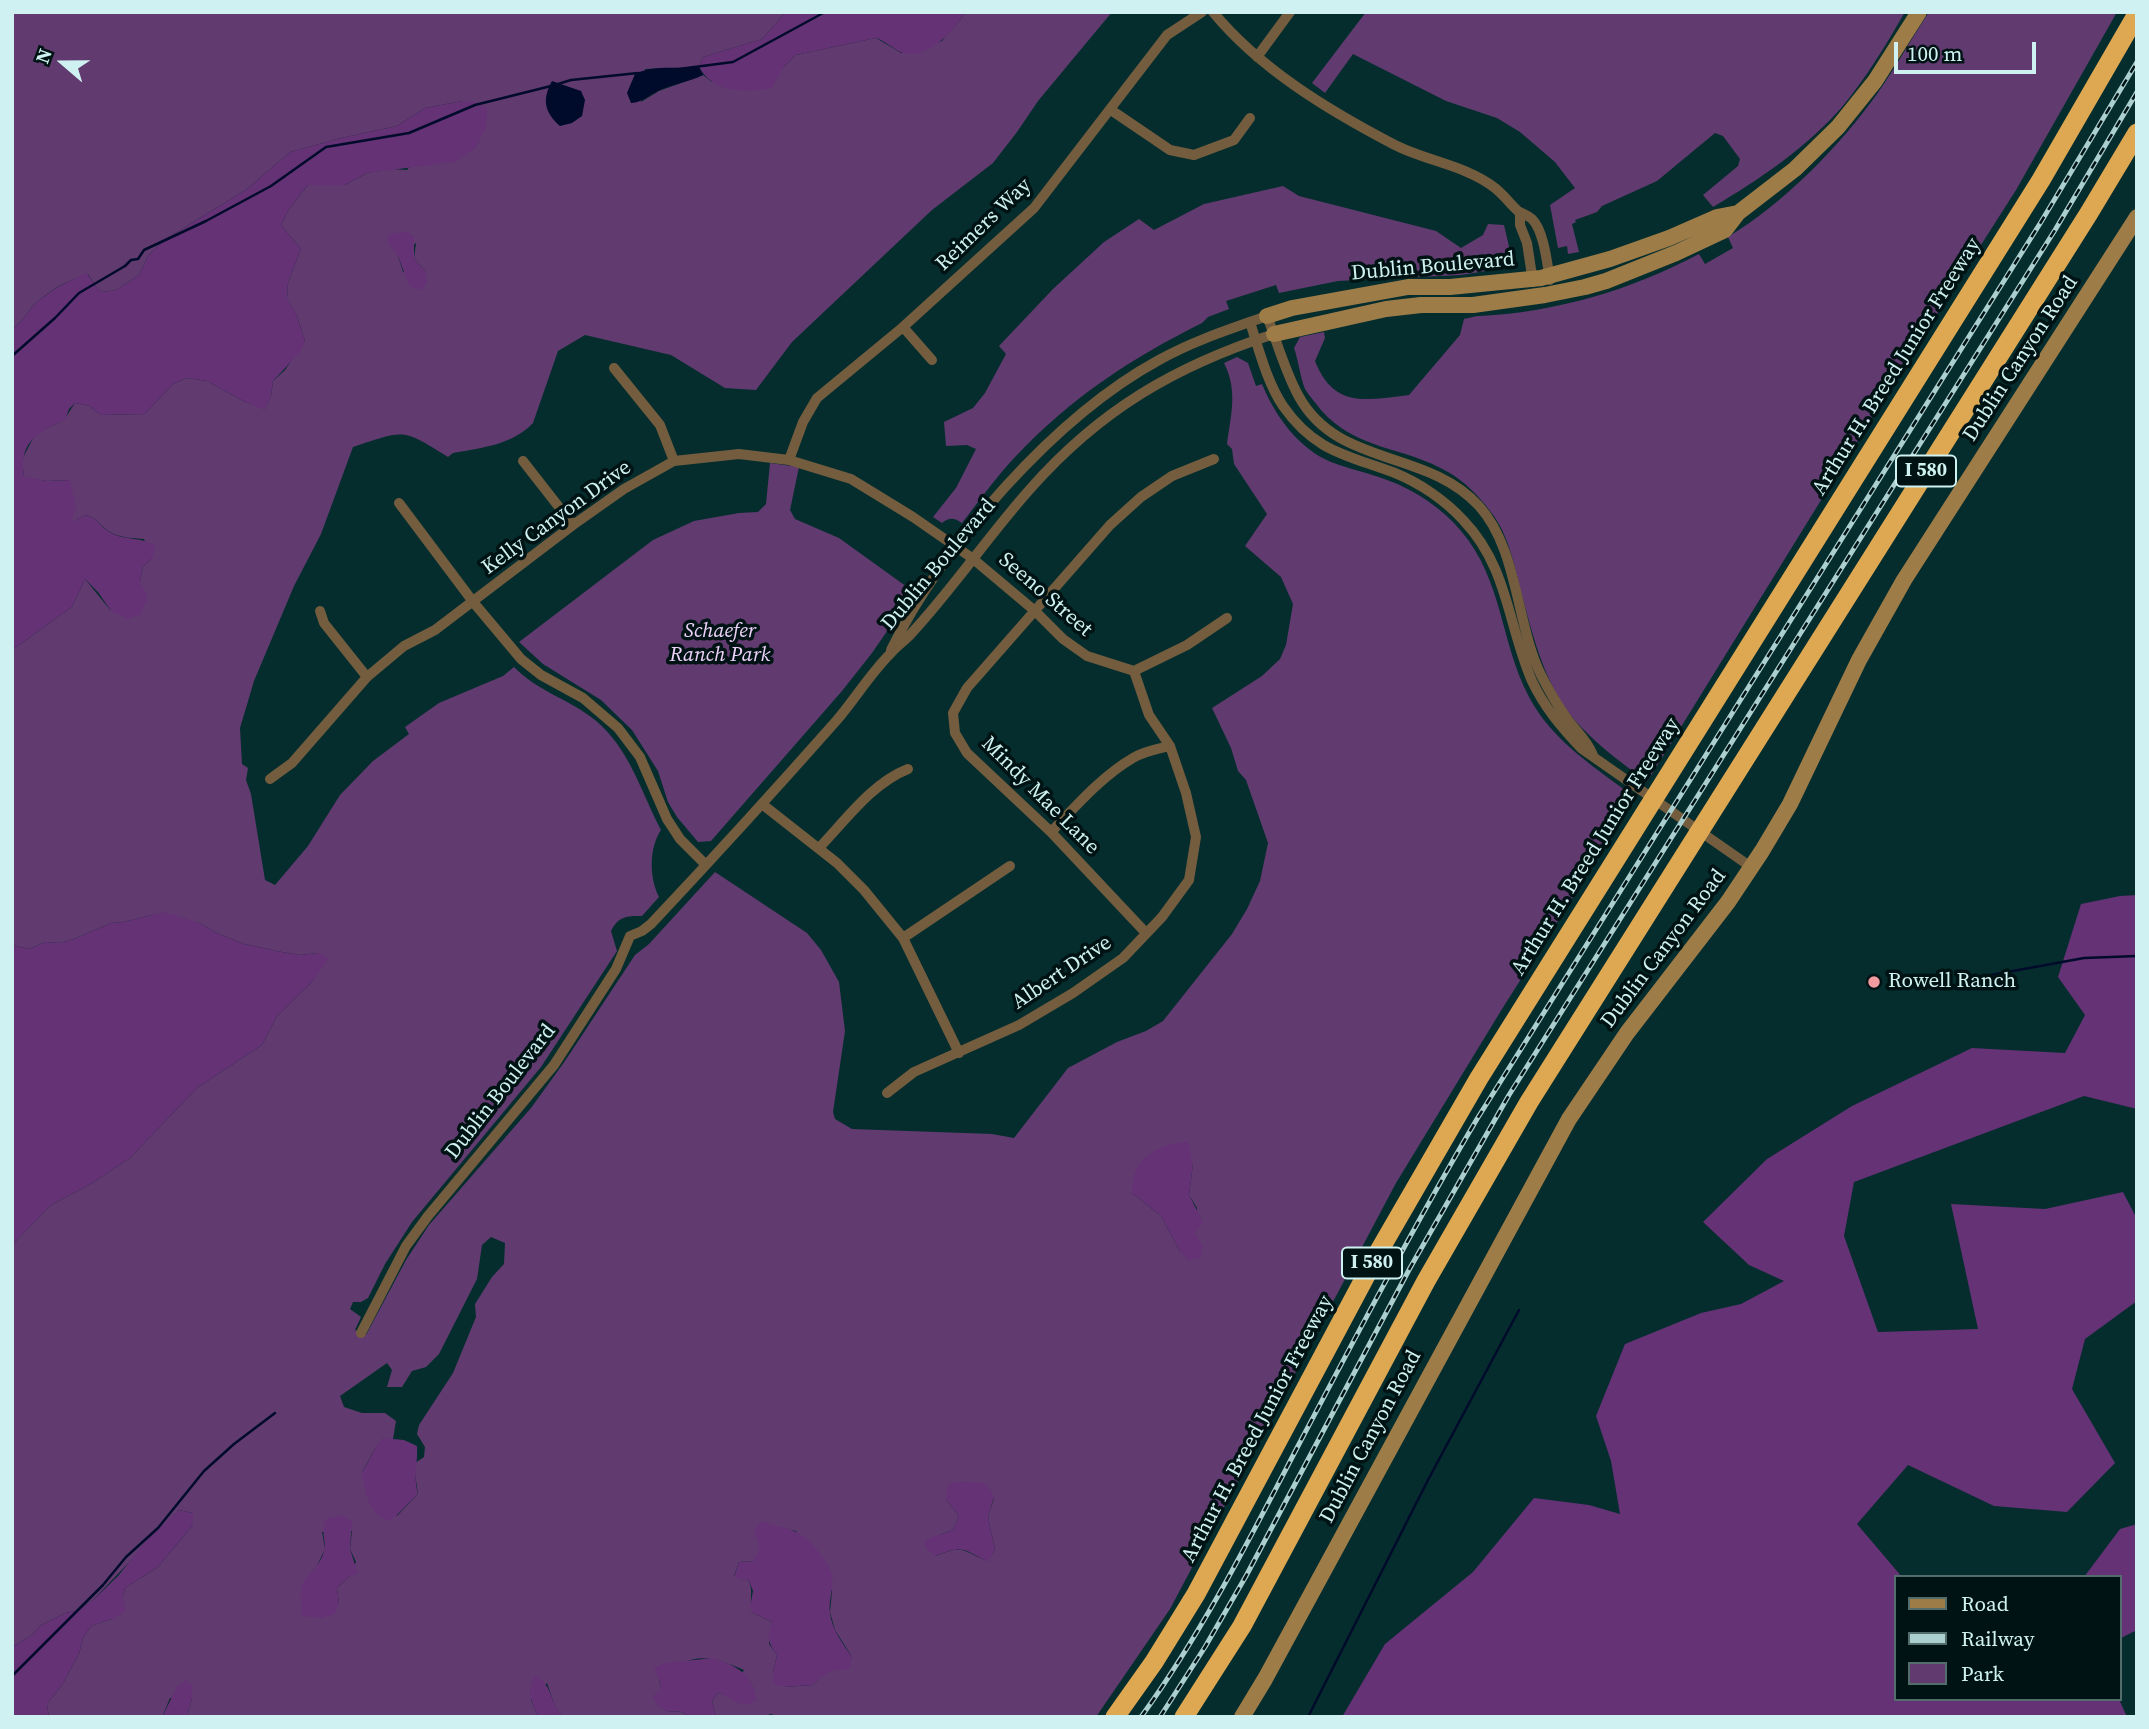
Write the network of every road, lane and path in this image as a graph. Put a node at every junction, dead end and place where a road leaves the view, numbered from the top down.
1 (1202, 12) edge
2 (1213, 12) edge
3 (1290, 12) edge
4 (1919, 12) edge
5 (2137, 14) edge
6 (1257, 58) junction
7 (1111, 110) junction
8 (1250, 118) dead end
9 (2137, 133) edge
10 (1738, 213) junction
11 (1521, 214) junction
12 (2137, 217) edge
13 (1550, 276) junction
14 (1533, 279) junction
15 (1553, 294) junction
16 (1536, 297) junction
17 (1267, 316) junction
18 (1250, 323) junction
19 (903, 327) junction
20 (1274, 334) junction
21 (1256, 340) junction
22 (932, 360) dead end
23 (614, 368) dead end
24 (1214, 459) dead end
25 (789, 460) junction
26 (523, 461) dead end
27 (674, 461) junction
28 (399, 503) dead end
29 (573, 525) junction
30 (956, 547) junction
31 (972, 558) junction
32 (474, 603) junction
33 (320, 611) dead end
34 (1035, 611) junction
35 (1227, 618) dead end
36 (889, 654) junction
37 (1134, 671) junction
38 (367, 677) junction
39 (1170, 746) junction
40 (1593, 754) junction
41 (908, 769) dead end
42 (270, 779) dead end
43 (762, 804) junction
44 (1051, 832) junction
45 (819, 848) junction
46 (706, 864) junction
47 (1010, 866) dead end
48 (1751, 867) junction
49 (1146, 933) junction
50 (903, 938) junction
51 (959, 1053) junction
52 (887, 1093) dead end
53 (361, 1334) dead end
54 (1115, 1717) edge
55 (1184, 1717) edge
56 (1242, 1717) edge

1 - 7 street, Reimers Way
2 - 6 street
3 - 6 street
4 - 10 main road, Dublin Boulevard
5 - 54 highway, Arthur H. Breed Junior Freeway / I 580
6 - 11 street
7 - 8 street
7 - 19 street, Reimers Way
9 - 55 highway, I 580
10 - 13 main road, Dublin Boulevard
10 - 15 main road, Dublin Boulevard
11 - 13 street
11 - 14 street
12 - 48 main road, Dublin Canyon Road
13 - 14 main road, Dublin Boulevard
13 - 15 street
14 - 16 street
14 - 17 main road, Dublin Boulevard
15 - 16 main road, Dublin Boulevard
16 - 20 main road, Dublin Boulevard
17 - 18 street, Dublin Boulevard
17 - 20 street
18 - 21 street
18 - 30 street, Dublin Boulevard
19 - 22 street
19 - 25 street, Reimers Way
20 - 21 street, Dublin Boulevard
20 - 40 street
21 - 31 street, Dublin Boulevard
21 - 40 street
23 - 27 street
24 - 34 street
25 - 27 street, Kelly Canyon Drive
25 - 30 street, Kelly Canyon Drive
26 - 29 street
27 - 29 street, Kelly Canyon Drive
28 - 32 street
29 - 32 street, Kelly Canyon Drive
30 - 31 street, Kelly Canyon Drive
30 - 36 street, Dublin Boulevard
31 - 34 street, Seeno Street
31 - 36 street, Dublin Boulevard
32 - 38 street, Kelly Canyon Drive
32 - 46 street
33 - 38 street
34 - 37 street, Seeno Street
34 - 44 street, Mindy Mae Lane
35 - 37 street
36 - 43 street, Dublin Boulevard
37 - 39 street, Albert Drive
38 - 42 street, Kelly Canyon Drive
39 - 44 street
39 - 49 street, Albert Drive
40 - 48 street
41 - 45 street
43 - 45 street
43 - 46 street, Dublin Boulevard
44 - 49 street, Mindy Mae Lane
45 - 50 street
46 - 53 street, Dublin Boulevard
47 - 50 street
48 - 56 main road, Dublin Canyon Road
49 - 51 street, Albert Drive
50 - 51 street
51 - 52 street, Albert Drive

